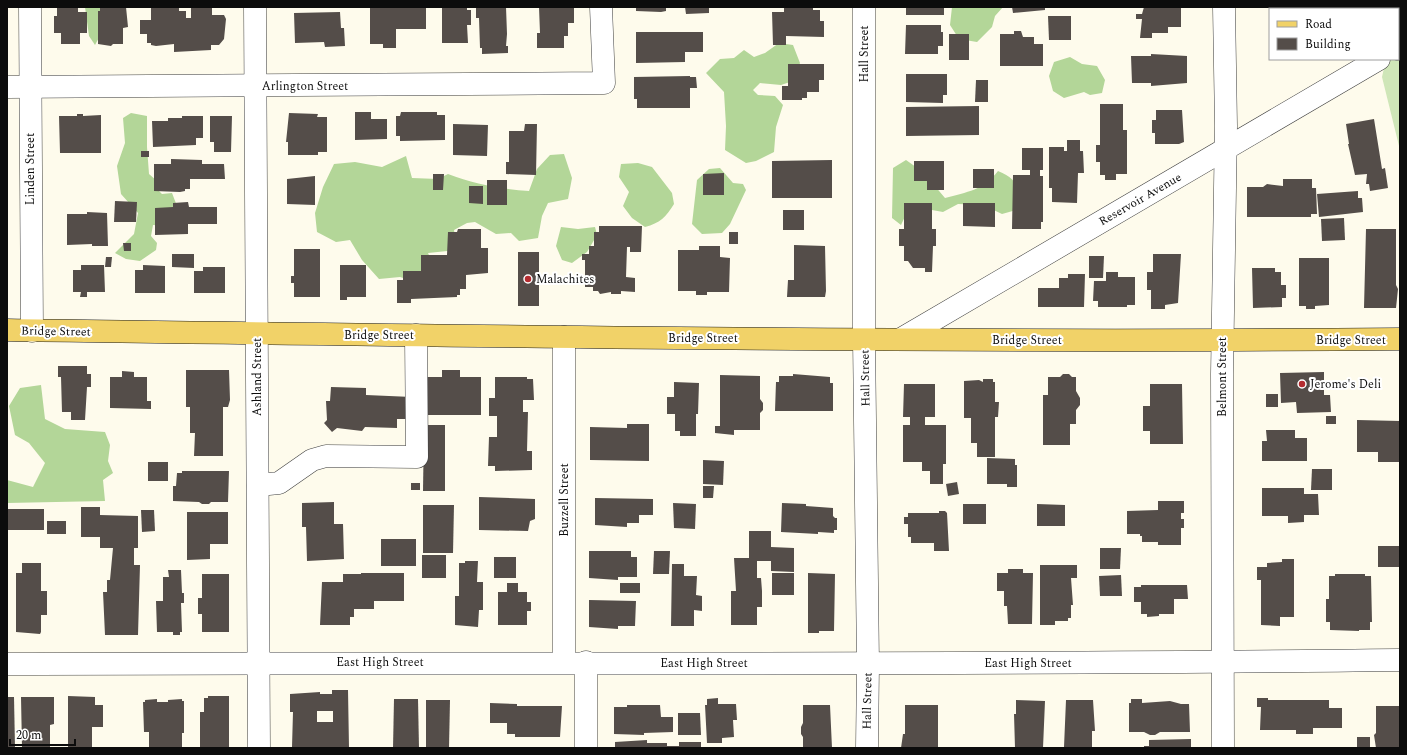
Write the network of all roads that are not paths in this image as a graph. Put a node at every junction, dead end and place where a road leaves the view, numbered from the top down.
1 (30, 7) edge
2 (255, 7) edge
3 (602, 7) edge
4 (864, 7) edge
5 (1224, 7) edge
6 (1377, 60) edge
7 (7, 87) edge
8 (31, 87) junction
9 (257, 87) junction
10 (1233, 144) junction
11 (7, 330) edge
12 (32, 331) junction
13 (257, 334) junction
14 (416, 335) junction
15 (564, 337) junction
16 (864, 339) junction
17 (901, 339) junction
18 (1400, 339) edge
19 (1222, 340) junction
20 (258, 485) junction
21 (1400, 660) edge
22 (564, 662) junction
23 (586, 662) junction
24 (258, 663) junction
25 (1222, 663) junction
26 (7, 664) edge
27 (868, 664) junction
28 (260, 748) edge
29 (586, 748) edge
30 (867, 748) edge
31 (1223, 748) edge

1 - 8 street, Linden Street
2 - 9 street, Ashland Street
3 - 9 street, Arlington Street
4 - 16 street, Hall Street
5 - 10 street, Belmont Street
6 - 10 street, Reservoir Avenue
7 - 8 street, Arlington Street
8 - 9 street, Arlington Street
8 - 12 street, Linden Street
9 - 13 street, Ashland Street
10 - 17 street, Reservoir Avenue
10 - 19 street, Belmont Street
11 - 12 main road, Bridge Street
12 - 13 main road, Bridge Street
13 - 14 main road, Bridge Street
13 - 20 street, Ashland Street
14 - 15 main road, Bridge Street
14 - 20 street
15 - 16 main road, Bridge Street
15 - 22 street, Buzzell Street
16 - 17 main road, Bridge Street
16 - 27 street, Hall Street
17 - 19 main road, Bridge Street
18 - 19 main road, Bridge Street
19 - 25 street, Belmont Street
20 - 24 street, Ashland Street
21 - 25 street, East High Street
22 - 23 street, East High Street
22 - 24 street, East High Street
23 - 27 street, East High Street
23 - 29 street
24 - 26 street, East High Street
24 - 28 street, Ashland Street
25 - 27 street, East High Street
25 - 31 street, Belmont Street
27 - 30 street, Hall Street

